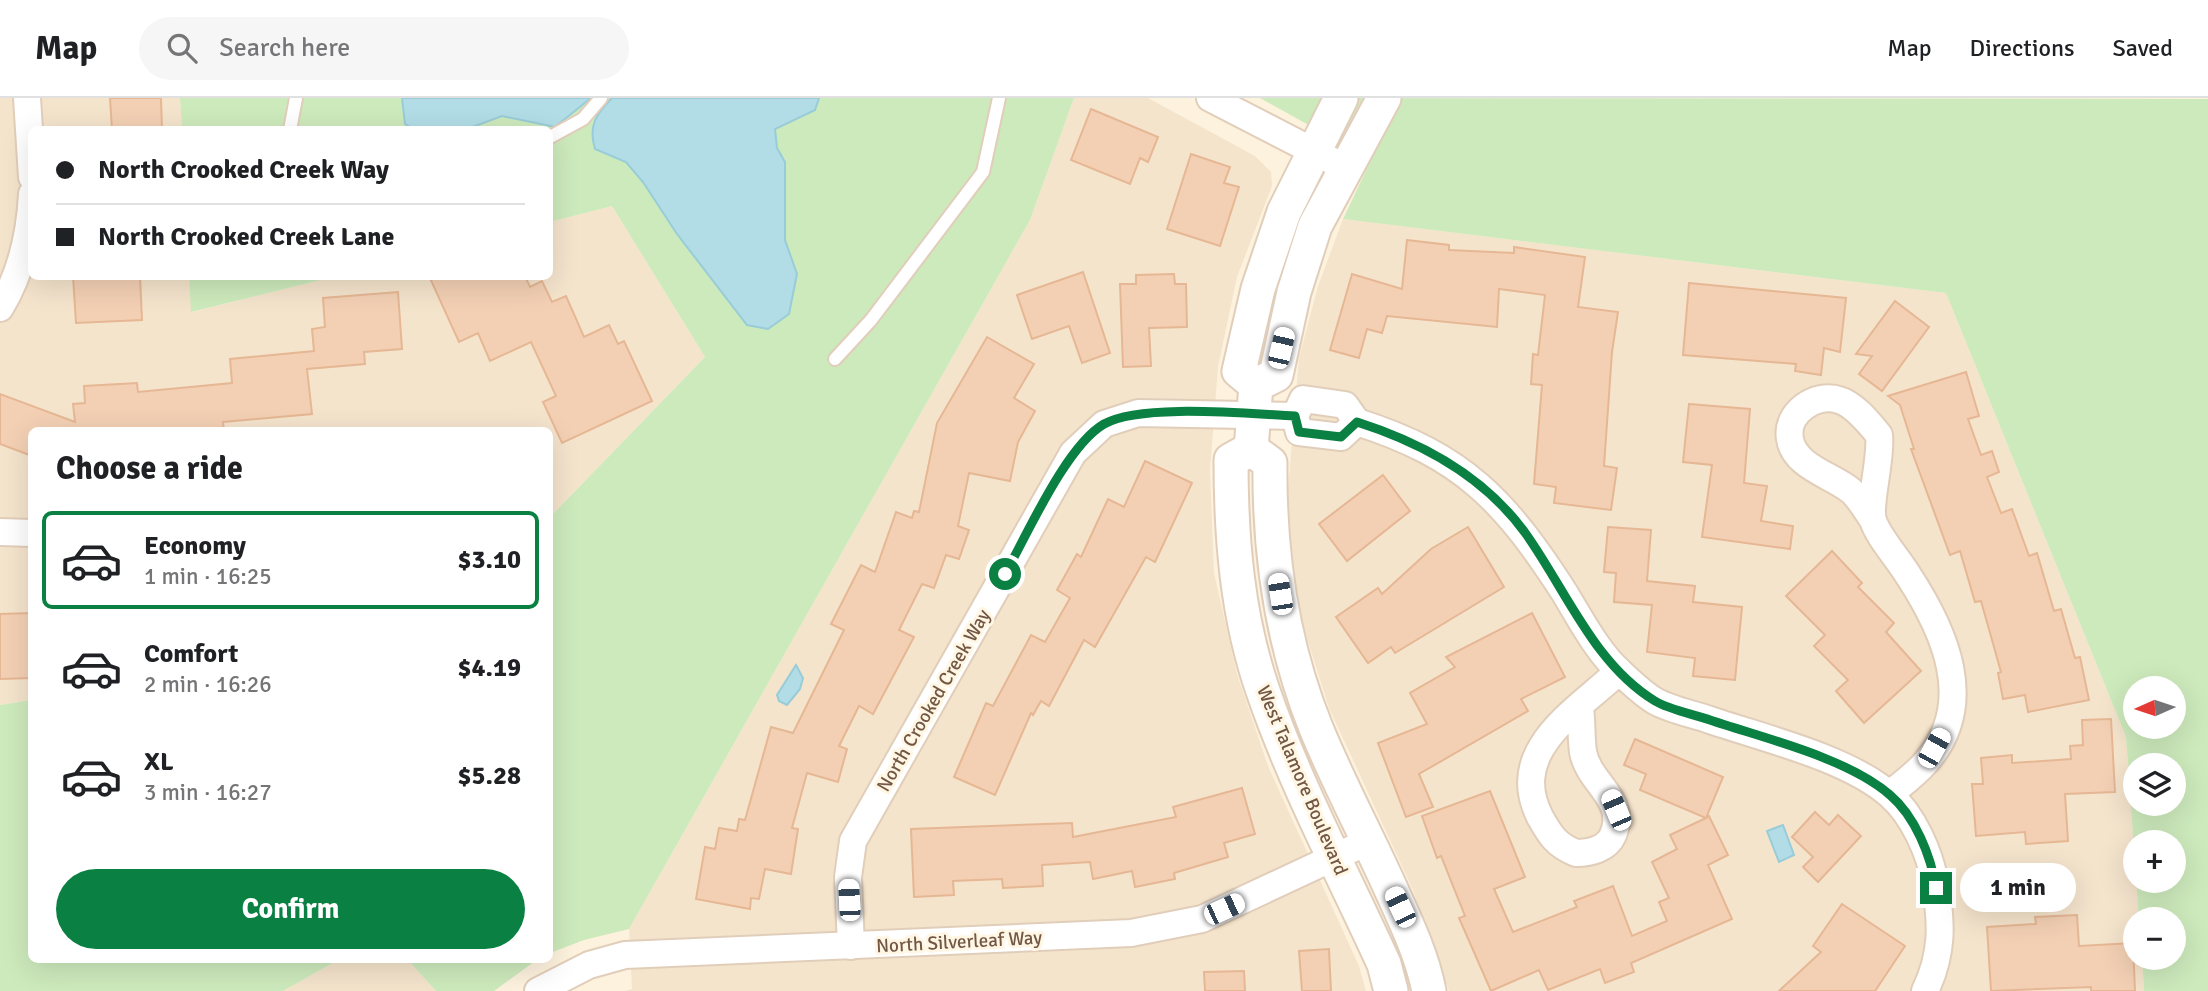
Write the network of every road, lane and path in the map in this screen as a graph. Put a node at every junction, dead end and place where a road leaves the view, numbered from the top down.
1 (27, 98) edge
2 (296, 98) edge
3 (601, 98) edge
4 (999, 98) edge
5 (1210, 98) edge
6 (1341, 98) edge
7 (1384, 98) edge
8 (29, 126) edge
9 (291, 126) edge
10 (553, 136) edge
11 (1312, 152) junction
12 (1344, 167) junction
13 (28, 224) edge
14 (0, 308) edge
15 (835, 359) dead end
16 (1255, 400) junction
17 (1251, 449) junction
18 (1872, 520) junction
19 (0, 532) edge
20 (28, 533) edge
21 (1619, 671) junction
22 (1580, 708) junction
23 (1890, 794) junction
24 (1368, 841) junction
25 (1335, 857) junction
26 (851, 946) junction
27 (538, 991) edge
28 (1391, 991) edge
29 (1429, 991) edge
30 (1925, 991) edge

1 - 8 street
2 - 9 lane
3 - 10 lane
4 - 15 lane
5 - 11 street
6 - 11 street
7 - 12 street
11 - 12 street
11 - 16 street
12 - 16 street
13 - 14 street
16 - 17 street
16 - 21 street, North Crooked Creek Way
16 - 26 street, North Crooked Creek Way
17 - 24 street, West Talamore Boulevard
17 - 25 street, West Talamore Boulevard
18 - 18 street
18 - 23 street
19 - 20 street
21 - 22 street
21 - 23 street
22 - 22 street
23 - 30 street
24 - 25 street, North Silverleaf Way
24 - 29 street, West Talamore Boulevard
25 - 26 street, North Silverleaf Way
25 - 28 street, West Talamore Boulevard
26 - 27 street, North Silverleaf Way

